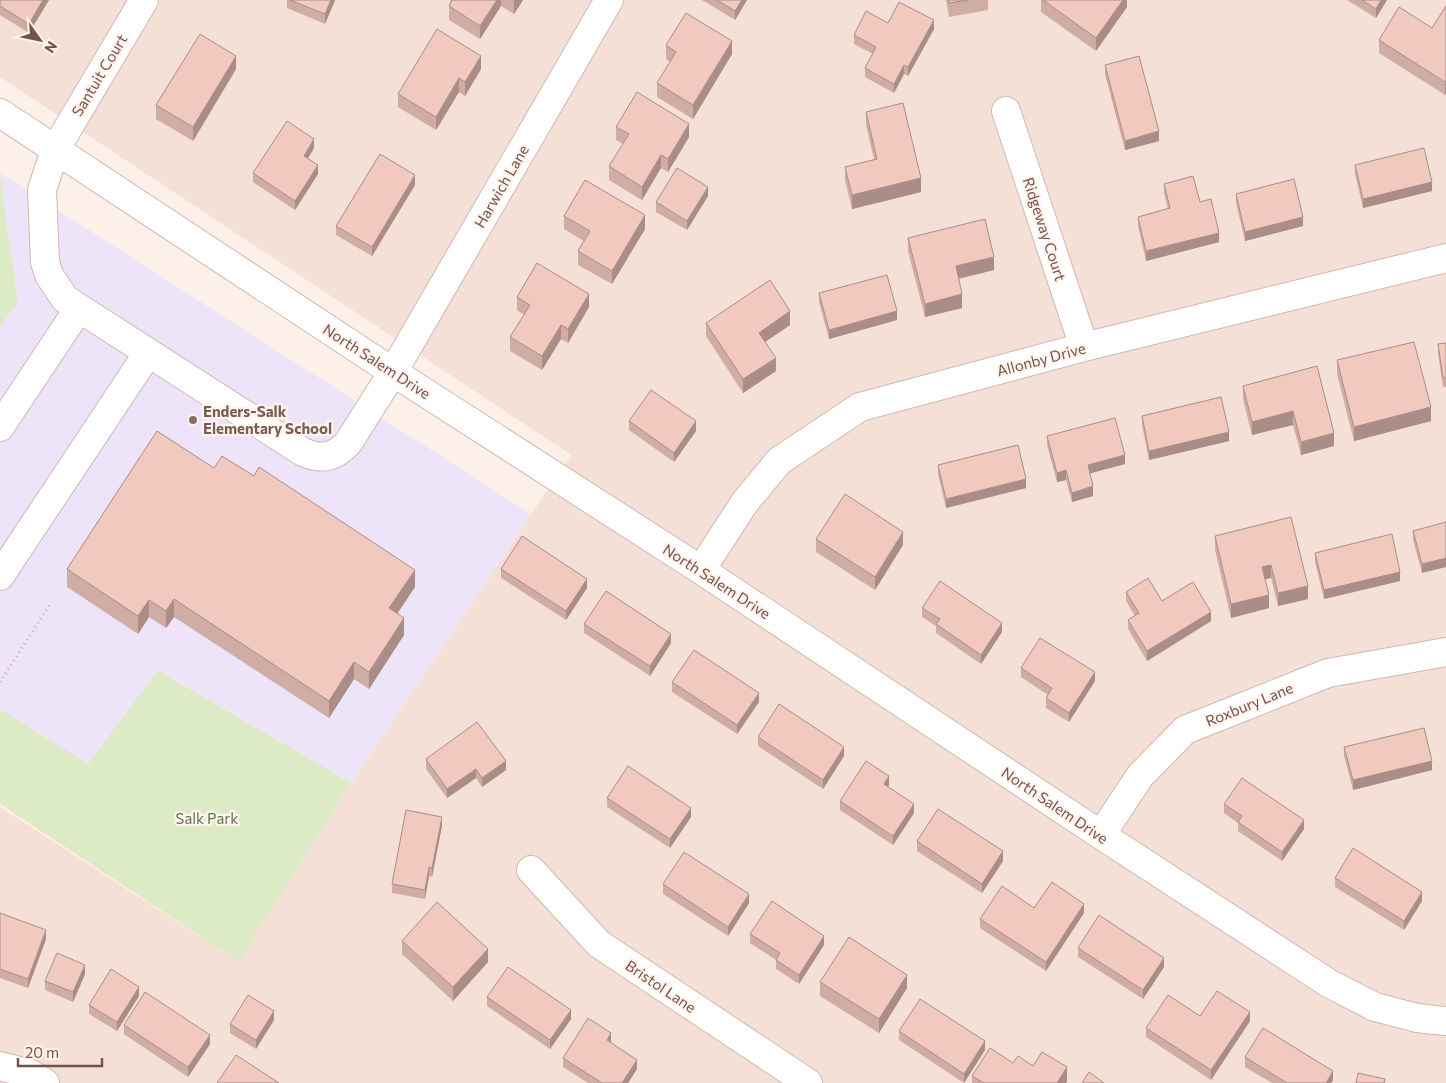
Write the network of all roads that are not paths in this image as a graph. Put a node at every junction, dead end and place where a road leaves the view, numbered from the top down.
1 (144, 0) edge
2 (609, 0) edge
3 (1006, 111) dead end
4 (0, 113) edge
5 (55, 150) junction
6 (1446, 258) edge
7 (79, 308) junction
8 (1084, 347) junction
9 (148, 353) junction
10 (394, 372) junction
11 (0, 428) edge
12 (701, 570) junction
13 (0, 576) edge
14 (1446, 652) edge
15 (1101, 835) junction
16 (531, 870) dead end
17 (1446, 1021) edge
18 (0, 1066) edge
19 (45, 1083) edge
20 (808, 1083) edge

1 - 5 street, Santuit Court
2 - 10 street, Harwich Lane
3 - 8 street, Ridgeway Court
4 - 5 street, North Salem Drive
5 - 7 street, Santuit Court
5 - 10 street, North Salem Drive
6 - 8 street, Allonby Drive
7 - 9 street, Santuit Court
7 - 11 street
8 - 12 street, Allonby Drive
9 - 10 street, Harwich Lane
9 - 13 street
10 - 12 street, North Salem Drive
12 - 15 street, North Salem Drive
14 - 15 street, Roxbury Lane
15 - 17 street, North Salem Drive
16 - 20 street, Bristol Lane
18 - 19 street

